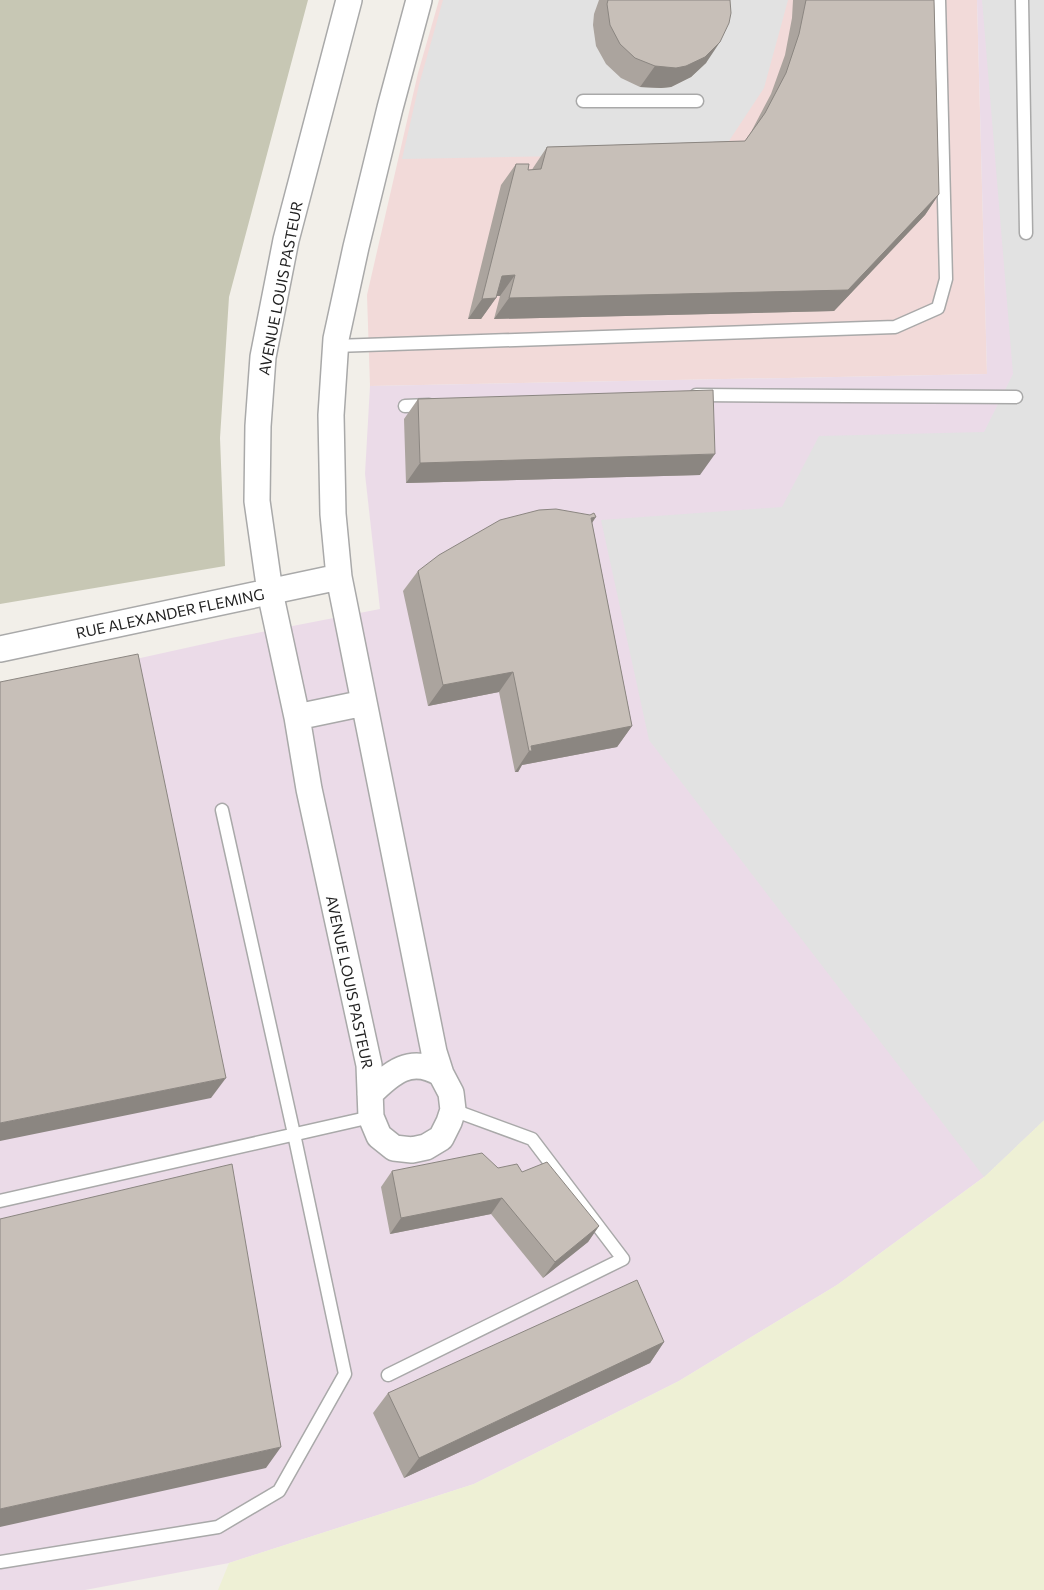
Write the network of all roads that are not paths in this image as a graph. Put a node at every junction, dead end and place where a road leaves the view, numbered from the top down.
1 (349, 0) edge
2 (419, 0) edge
3 (939, 0) edge
4 (1022, 0) edge
5 (583, 101) dead end
6 (697, 101) dead end
7 (1026, 233) dead end
8 (335, 346) junction
9 (683, 395) edge
10 (1016, 397) dead end
11 (445, 404) edge
12 (405, 406) dead end
13 (339, 577) junction
14 (270, 592) junction
15 (0, 649) edge
16 (364, 703) junction
17 (297, 717) junction
18 (222, 810) dead end
19 (441, 1074) junction
20 (370, 1106) junction
21 (453, 1110) junction
22 (294, 1134) junction
23 (0, 1201) edge
24 (388, 1375) dead end
25 (0, 1562) edge

1 - 14 street, AVENUE LOUIS PASTEUR
2 - 8 street
3 - 8 lane
4 - 7 lane
5 - 6 lane
8 - 13 street
9 - 10 lane
11 - 12 lane
13 - 14 street, RUE ALEXANDER FLEMING
13 - 16 street
14 - 15 street, RUE ALEXANDER FLEMING
14 - 17 street, AVENUE LOUIS PASTEUR
16 - 17 street
16 - 19 street
17 - 20 street, AVENUE LOUIS PASTEUR
18 - 22 lane
19 - 20 street
19 - 21 street
20 - 21 street, AVENUE LOUIS PASTEUR
20 - 22 lane
21 - 24 lane
22 - 23 lane
22 - 25 lane

